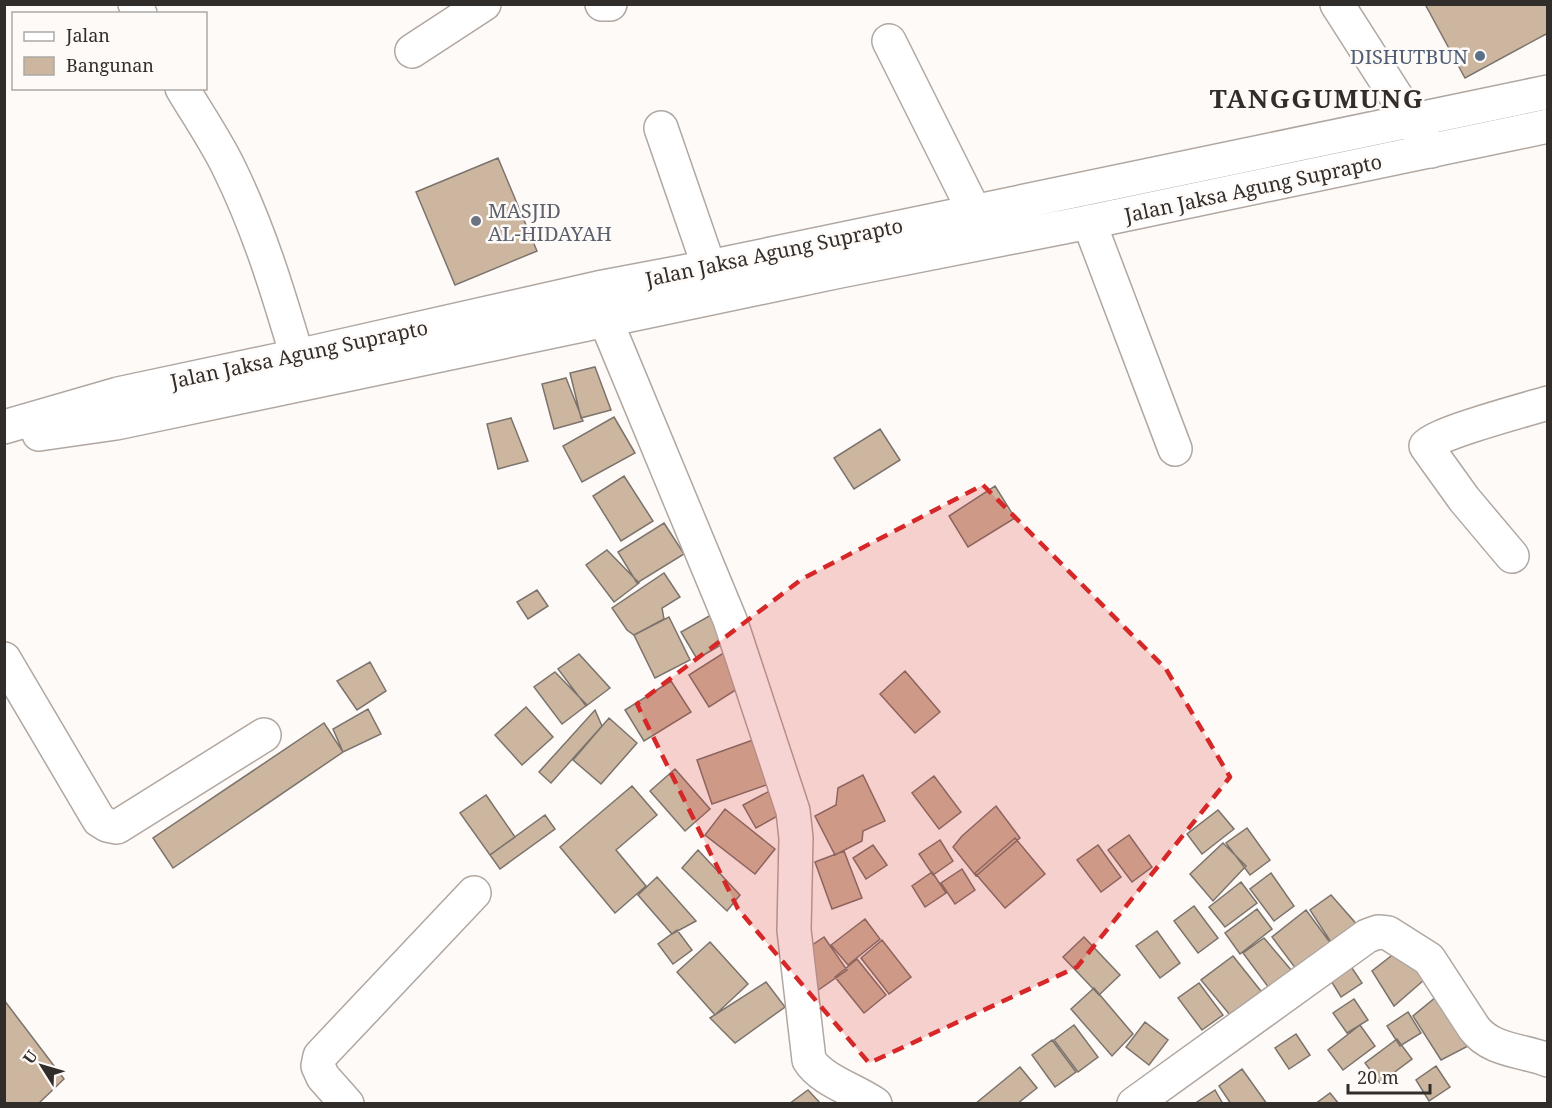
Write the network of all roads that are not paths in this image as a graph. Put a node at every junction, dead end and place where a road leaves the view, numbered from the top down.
1 (484, 4) edge
2 (602, 4) edge
3 (610, 4) edge
4 (1337, 4) edge
5 (889, 41) dead end
6 (412, 51) dead end
7 (183, 90) edge
8 (1548, 92) edge
9 (1412, 119) junction
10 (1548, 126) edge
11 (661, 128) dead end
12 (1431, 151) junction
13 (974, 211) junction
14 (1089, 222) junction
15 (709, 267) junction
16 (598, 288) junction
17 (606, 319) junction
18 (297, 356) junction
19 (1548, 403) edge
20 (4, 427) edge
21 (4, 439) edge
22 (1175, 448) dead end
23 (1512, 556) dead end
24 (4, 659) edge
25 (264, 735) dead end
26 (474, 893) dead end
27 (1548, 1060) edge
28 (347, 1104) edge
29 (875, 1104) edge
30 (1134, 1104) edge

1 - 6 main road
2 - 3 main road
4 - 9 main road
5 - 13 main road
7 - 18 main road
8 - 9 main road, Jalan Jaksa Agung Suprapto
9 - 12 main road
9 - 13 main road, Jalan Jaksa Agung Suprapto
10 - 12 main road, Jalan Jaksa Agung Suprapto
11 - 15 main road
12 - 14 main road, Jalan Jaksa Agung Suprapto
13 - 15 main road, Jalan Jaksa Agung Suprapto
14 - 17 main road, Jalan Jaksa Agung Suprapto
14 - 22 main road
15 - 16 main road, Jalan Jaksa Agung Suprapto
16 - 17 main road
16 - 18 main road, Jalan Jaksa Agung Suprapto
17 - 21 main road, Jalan Jaksa Agung Suprapto
17 - 29 main road
18 - 20 main road, Jalan Jaksa Agung Suprapto
19 - 23 main road
24 - 25 main road
26 - 28 main road
27 - 30 main road

